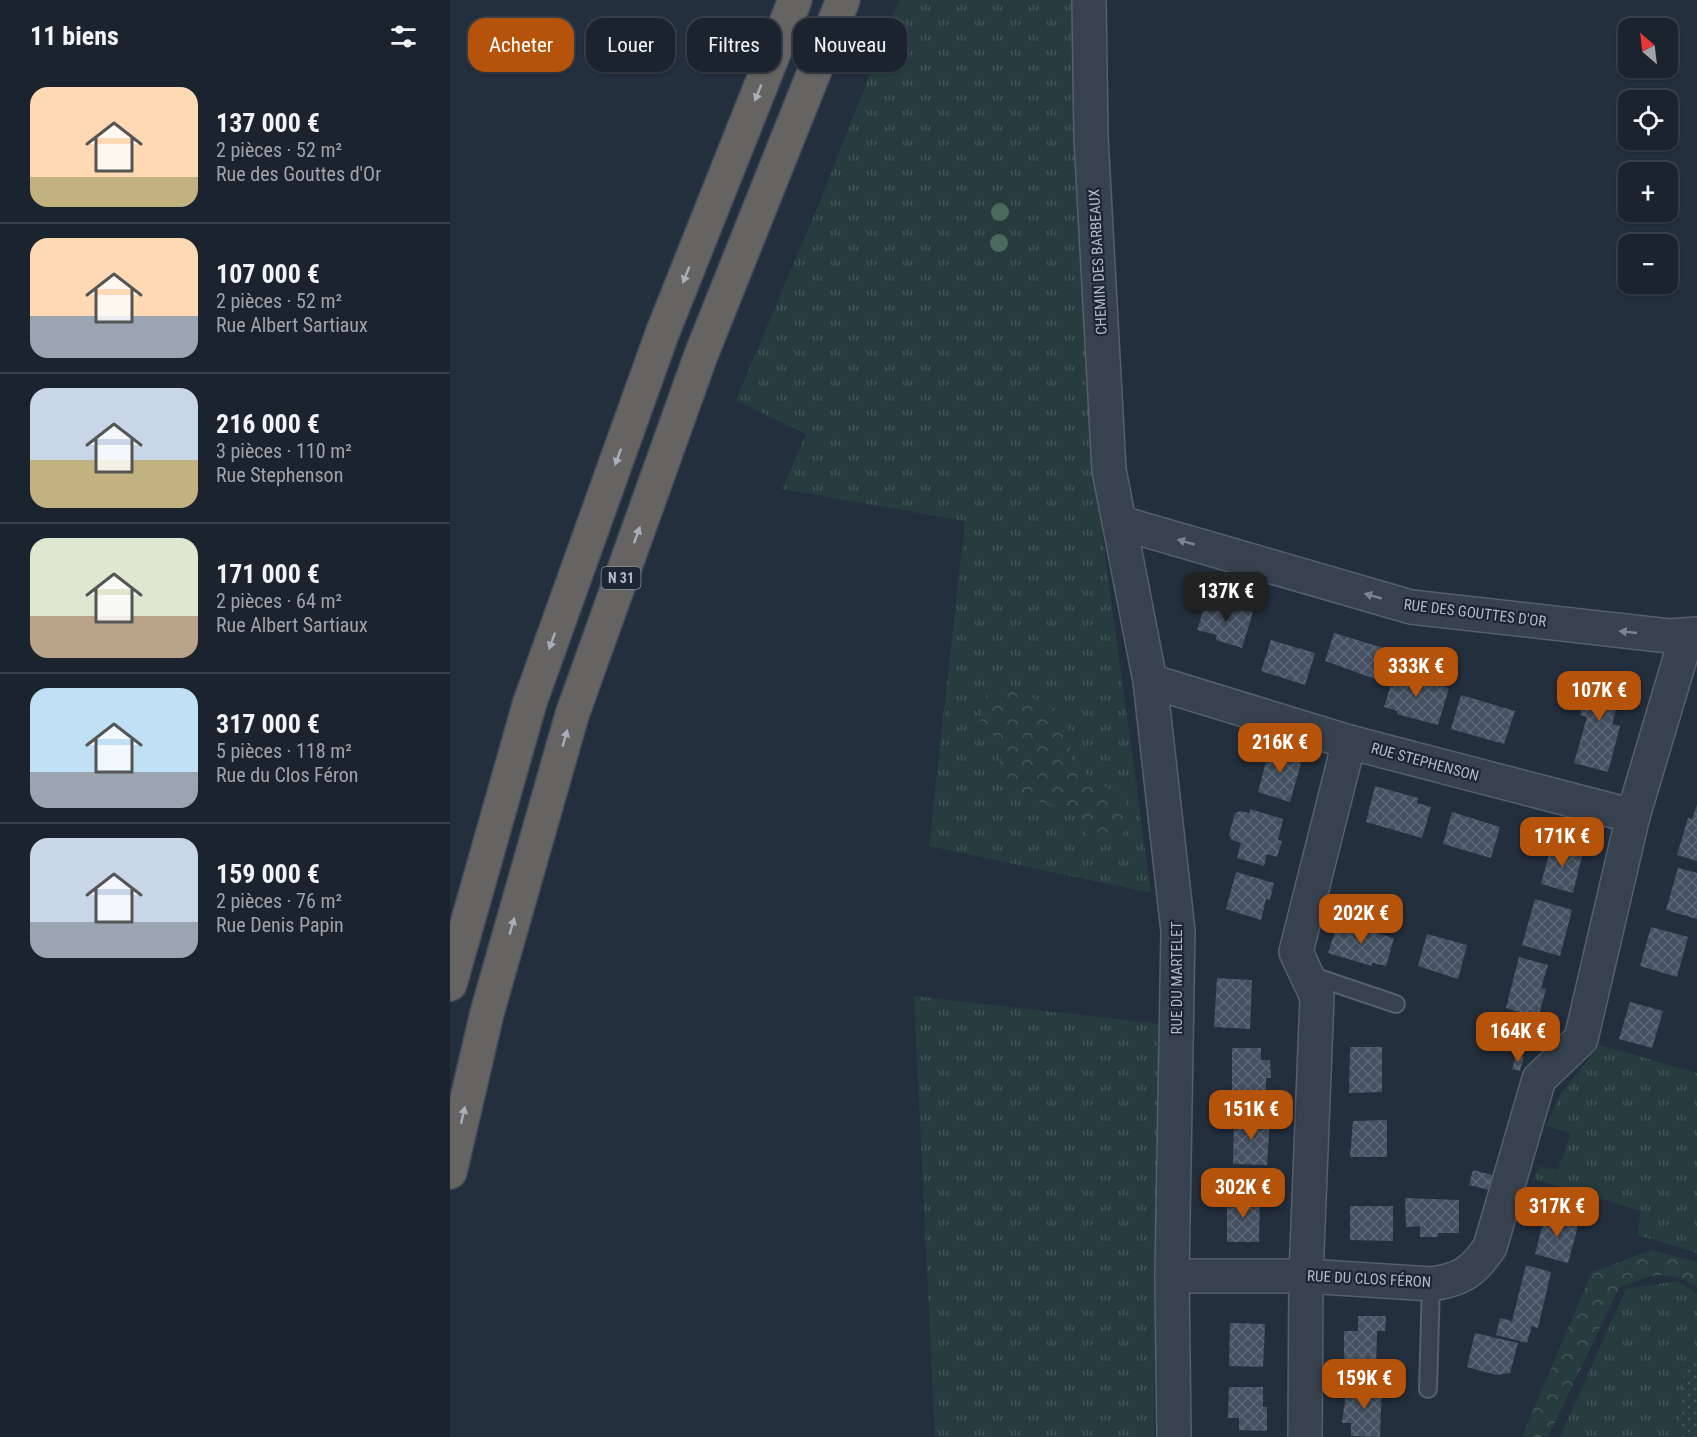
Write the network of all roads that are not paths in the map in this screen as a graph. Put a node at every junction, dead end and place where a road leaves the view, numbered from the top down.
1 (795, 0) edge
2 (843, 0) edge
3 (1089, 0) edge
4 (1120, 523) junction
5 (1692, 634) edge
6 (1150, 681) junction
7 (1349, 742) junction
8 (1633, 816) junction
9 (1306, 974) junction
10 (450, 984) edge
11 (1396, 1004) dead end
12 (450, 1172) edge
13 (1172, 1276) junction
14 (1306, 1276) junction
15 (1431, 1284) junction
16 (1428, 1389) dead end
17 (1174, 1437) edge
18 (1305, 1437) edge

1 -> 10 highway, N 31
12 -> 2 highway, N 31
3 - 4 street, CHEMIN DES BARBEAUX
5 -> 4 street, RUE DES GOUTTES D'OR
4 - 6 street, RUE DU MARTELET
5 - 8 street, RUE DU CLOS FÉRON
6 - 7 street, RUE STEPHENSON
6 - 13 street, RUE DU MARTELET
7 - 8 street, RUE STEPHENSON
7 - 9 street
8 - 15 street, RUE DU CLOS FÉRON
9 - 11 lane
9 - 14 street
13 - 14 street, RUE DU CLOS FÉRON
13 - 17 street, RUE DU MARTELET
14 - 15 street, RUE DU CLOS FÉRON
14 - 18 street
15 - 16 lane

